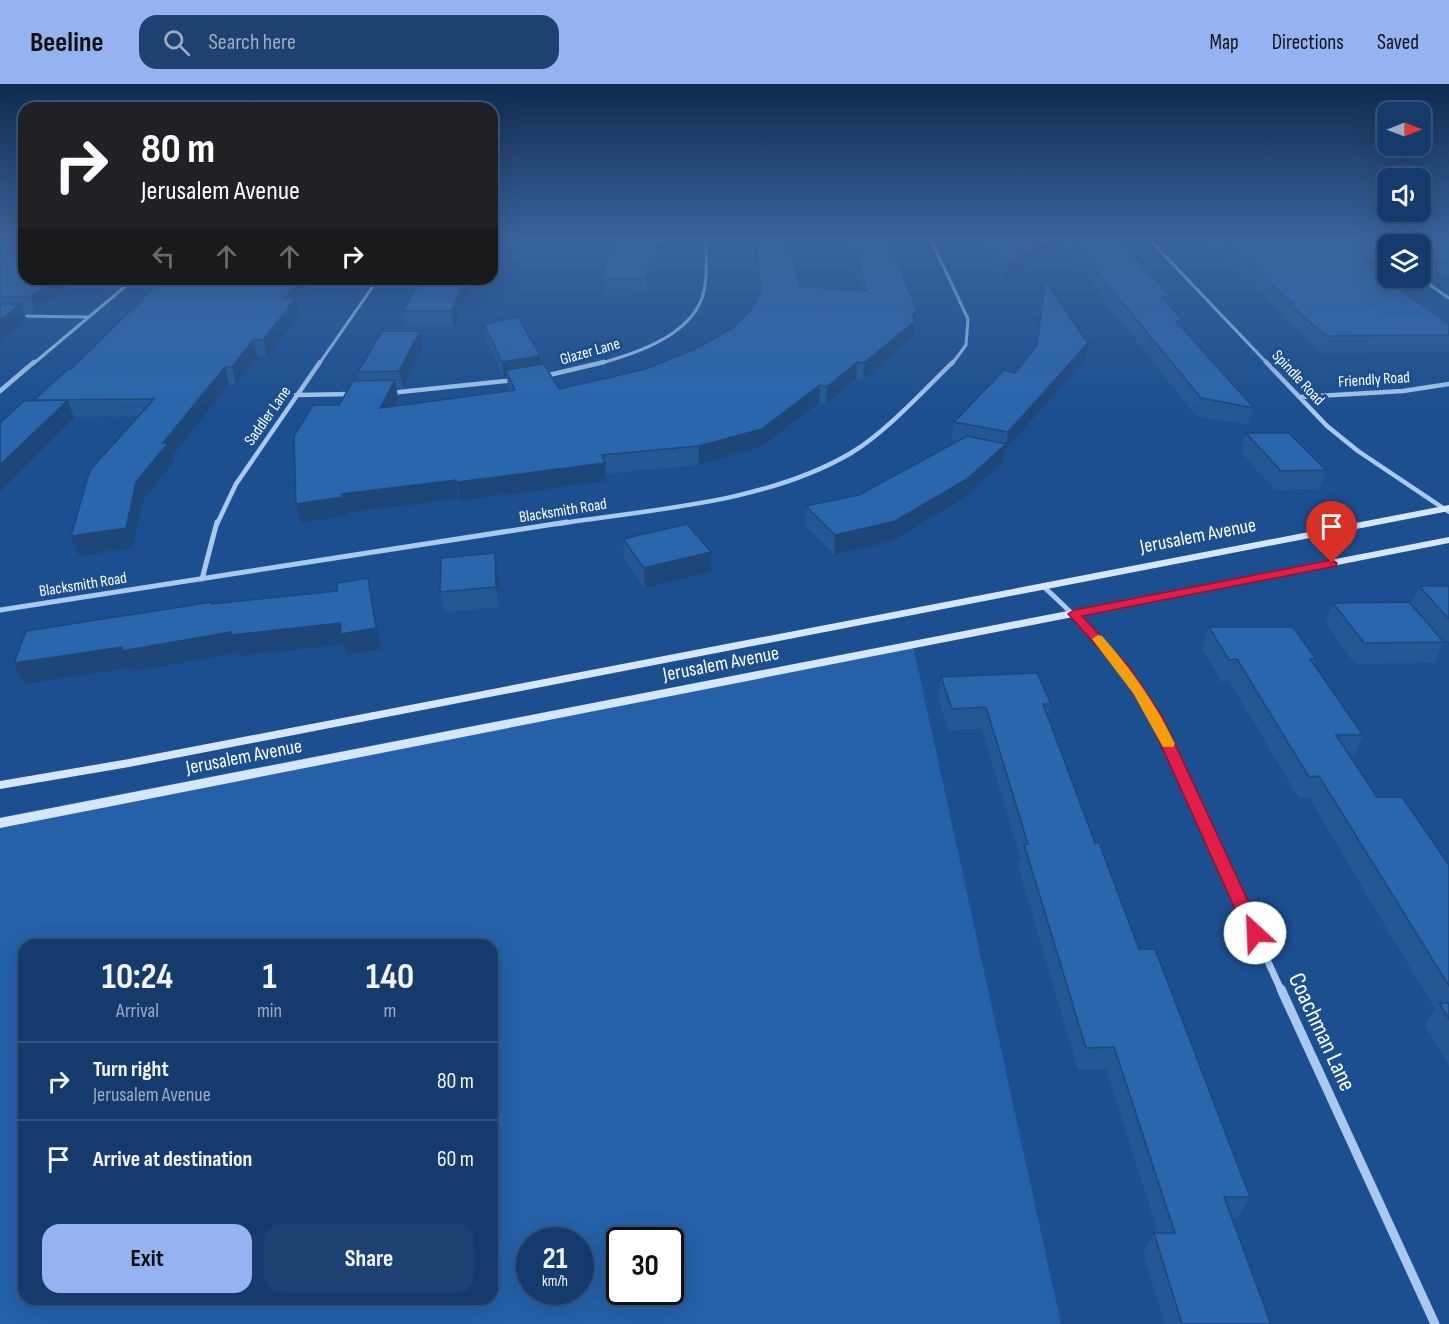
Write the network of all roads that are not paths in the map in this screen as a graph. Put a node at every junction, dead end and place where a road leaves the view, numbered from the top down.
1 (113, 296) edge
2 (366, 296) edge
3 (702, 296) edge
4 (957, 296) edge
5 (1203, 296) edge
6 (11, 316) edge
7 (89, 316) junction
8 (543, 376) edge
9 (522, 379) edge
10 (1449, 384) edge
11 (0, 391) edge
12 (379, 393) edge
13 (357, 394) edge
14 (296, 395) junction
15 (1300, 397) junction
16 (1447, 510) edge
17 (1449, 540) edge
18 (202, 579) junction
19 (1043, 586) junction
20 (0, 610) edge
21 (1074, 614) junction
22 (0, 785) edge
23 (0, 823) edge
24 (1435, 1324) edge

1 - 7 street
2 - 14 street, Saddler Lane
3 - 8 street, Glazer Lane
4 - 18 street, Blacksmith Road
5 - 15 street, Spindle Road
6 - 7 street
7 - 11 street
9 - 12 street
10 - 15 street, Friendly Road
13 - 14 street
14 - 18 street, Saddler Lane
15 - 16 street, Spindle Road
16 - 19 main road, Jerusalem Avenue
17 - 21 main road, Jerusalem Avenue
18 - 20 street, Blacksmith Road
19 - 21 street, Coachman Lane
19 - 22 main road, Jerusalem Avenue
21 - 23 main road, Jerusalem Avenue
21 - 24 street, Coachman Lane

